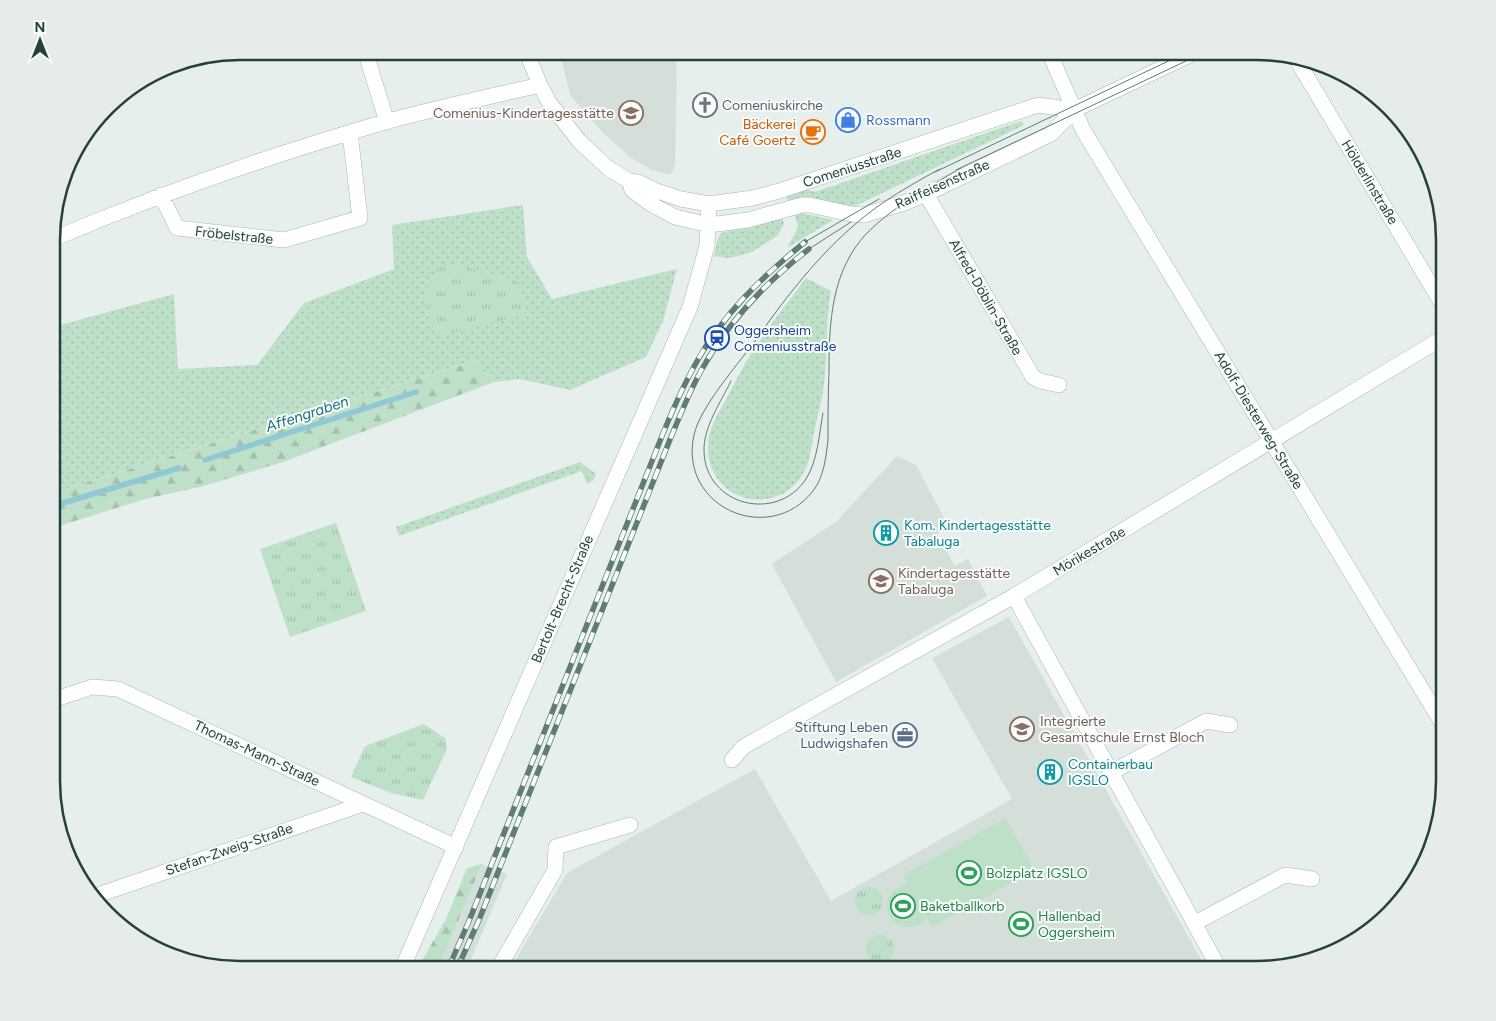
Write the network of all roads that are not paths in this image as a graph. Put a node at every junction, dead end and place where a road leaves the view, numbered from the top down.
1 (368, 60) edge
2 (530, 60) edge
3 (1052, 60) edge
4 (1179, 60) edge
5 (1300, 65) edge
6 (540, 84) junction
7 (1074, 110) junction
8 (387, 122) junction
9 (350, 133) junction
10 (629, 181) junction
11 (926, 194) junction
12 (161, 195) junction
13 (709, 204) junction
14 (709, 225) junction
15 (60, 236) edge
16 (1436, 294) edge
17 (1436, 342) edge
18 (1059, 384) dead end
19 (1272, 442) junction
20 (1014, 596) junction
21 (60, 698) edge
22 (1436, 712) edge
23 (1230, 725) dead end
24 (732, 760) dead end
25 (1112, 772) junction
26 (363, 804) junction
27 (630, 825) dead end
28 (456, 846) junction
29 (1312, 879) dead end
30 (100, 894) edge
31 (1195, 923) junction
32 (406, 961) edge
33 (503, 961) edge
34 (1215, 961) edge

1 - 8 street
2 - 6 street, Comeniusstraße
3 - 7 street, Adolf-Diesterweg-Straße
4 - 7 street, Raiffeisenstraße
5 - 16 street, Hölderlinstraße
6 - 8 street
6 - 10 street, Comeniusstraße
7 - 11 street, Raiffeisenstraße
7 - 13 street, Comeniusstraße
7 - 19 street, Adolf-Diesterweg-Straße
8 - 9 street
9 - 12 street
9 - 12 street, Fröbelstraße
10 - 13 street, Comeniusstraße
10 - 14 street, Comeniusstraße
11 - 14 street, Raiffeisenstraße
11 - 18 street, Alfred-Döblin-Straße
12 - 15 street
13 - 14 street, Bertolt-Brecht-Straße
14 - 28 street, Bertolt-Brecht-Straße
17 - 19 street, Mörikestraße
19 - 20 street, Mörikestraße
19 - 22 street, Adolf-Diesterweg-Straße
20 - 24 street, Mörikestraße
20 - 25 street
21 - 26 street, Thomas-Mann-Straße
23 - 25 street
25 - 31 street
26 - 28 street, Thomas-Mann-Straße
26 - 30 street, Stefan-Zweig-Straße
27 - 33 street
28 - 32 street, Bertolt-Brecht-Straße
29 - 31 street
31 - 34 street

